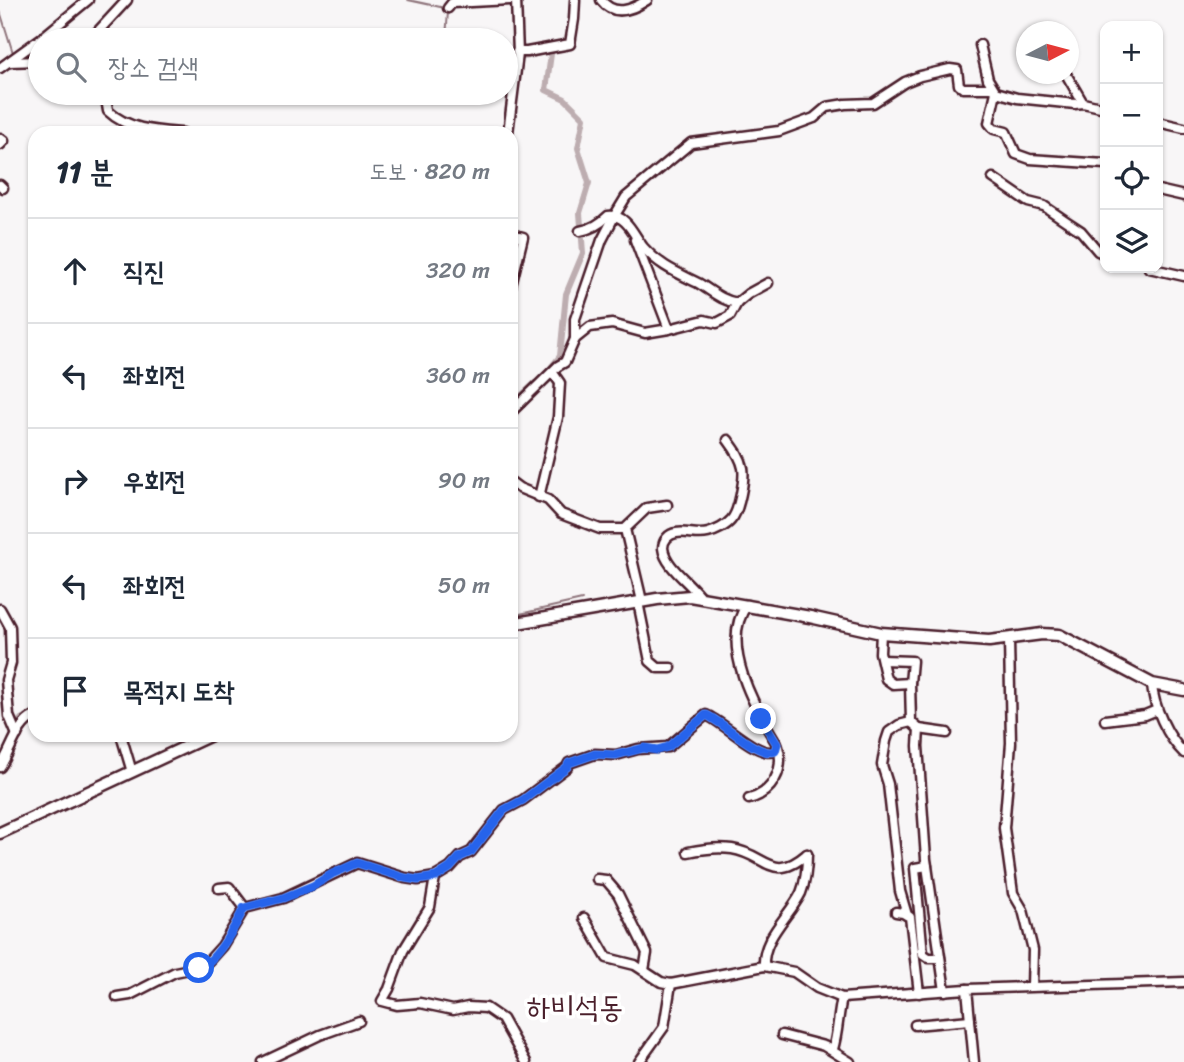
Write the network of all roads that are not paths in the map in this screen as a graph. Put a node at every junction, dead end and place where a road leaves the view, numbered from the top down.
1 (88, 0) edge
2 (127, 0) edge
3 (510, 0) edge
4 (516, 0) edge
5 (575, 0) edge
6 (601, 0) edge
7 (647, 0) edge
8 (448, 8) dead end
9 (52, 28) edge
10 (101, 28) edge
11 (517, 28) edge
12 (980, 45) dead end
13 (28, 47) edge
14 (518, 55) edge
15 (28, 61) edge
16 (9, 62) junction
17 (0, 68) edge
18 (1072, 84) edge
19 (994, 90) junction
20 (1083, 103) junction
21 (107, 105) edge
22 (511, 105) edge
23 (1100, 107) edge
24 (1163, 123) edge
25 (135, 126) edge
26 (509, 126) edge
27 (1184, 128) edge
28 (0, 138) edge
29 (0, 145) edge
30 (1100, 164) edge
31 (993, 178) dead end
32 (1163, 191) edge
33 (1184, 196) edge
34 (615, 215) junction
35 (582, 230) dead end
36 (632, 230) junction
37 (518, 235) edge
38 (1100, 252) edge
39 (518, 256) edge
40 (1163, 271) edge
41 (1184, 276) edge
42 (768, 283) dead end
43 (737, 303) junction
44 (669, 329) junction
45 (575, 339) junction
46 (553, 373) junction
47 (518, 406) edge
48 (728, 440) dead end
49 (518, 486) edge
50 (539, 497) junction
51 (667, 505) dead end
52 (625, 530) junction
53 (701, 598) junction
54 (640, 601) junction
55 (747, 605) junction
56 (0, 609) edge
57 (518, 623) edge
58 (881, 633) junction
59 (1009, 640) junction
60 (882, 660) junction
61 (671, 668) dead end
62 (910, 683) junction
63 (1152, 684) junction
64 (1184, 690) edge
65 (1157, 710) junction
66 (28, 719) edge
67 (1105, 720) dead end
68 (911, 722) junction
69 (919, 729) junction
70 (14, 731) junction
71 (947, 733) dead end
72 (123, 742) edge
73 (196, 742) edge
74 (777, 744) junction
75 (1184, 753) edge
76 (0, 767) edge
77 (132, 772) junction
78 (749, 799) dead end
79 (0, 833) edge
80 (688, 852) dead end
81 (927, 866) junction
82 (436, 877) junction
83 (597, 879) dead end
84 (219, 888) dead end
85 (244, 908) junction
86 (896, 912) dead end
87 (934, 914) junction
88 (907, 915) junction
89 (919, 915) junction
90 (584, 918) dead end
91 (940, 958) junction
92 (764, 966) junction
93 (644, 970) junction
94 (1184, 982) edge
95 (671, 984) junction
96 (1032, 986) junction
97 (967, 989) junction
98 (945, 991) junction
99 (919, 993) junction
100 (117, 998) dead end
101 (842, 998) junction
102 (970, 1020) junction
103 (359, 1021) dead end
104 (915, 1025) dead end
105 (782, 1035) dead end
106 (832, 1049) junction
107 (263, 1062) edge
108 (526, 1062) edge
109 (639, 1062) edge
110 (850, 1062) edge
111 (974, 1062) edge

1 - 9 street
2 - 10 street
3 - 8 street
4 - 11 street
5 - 14 street
6 - 7 street
12 - 19 street
13 - 16 street
15 - 16 street
16 - 17 street
18 - 20 street
19 - 20 street
19 - 30 street
19 - 34 street
20 - 23 street
21 - 25 street
22 - 26 street
24 - 27 street
28 - 29 street
31 - 38 street
32 - 33 street
34 - 35 street
34 - 36 street
34 - 45 street
36 - 43 street
36 - 44 street
37 - 39 street
40 - 41 street
42 - 43 street
43 - 44 street
44 - 45 street
45 - 46 street
46 - 47 street
46 - 50 street
48 - 53 street
49 - 50 street
50 - 52 street
51 - 52 street
52 - 54 street
53 - 54 main road
53 - 55 main road
54 - 57 main road
54 - 61 street
55 - 58 main road
55 - 74 street
56 - 70 street
58 - 59 main road
58 - 60 street
59 - 63 main road
59 - 96 street
60 - 62 street
60 - 62 street
62 - 68 street
63 - 64 main road
63 - 65 street
65 - 67 street
65 - 75 street
66 - 70 street
68 - 69 street
68 - 88 street
69 - 71 street
69 - 81 street
70 - 76 street
72 - 77 street
73 - 77 main road
74 - 78 street
74 - 82 street
77 - 79 main road
80 - 92 street
81 - 87 street
81 - 89 street
82 - 85 street
82 - 108 street
83 - 93 street
84 - 85 street
85 - 100 street
86 - 88 street
87 - 89 street
87 - 91 street
88 - 99 street
89 - 91 street
90 - 93 street
91 - 98 street
92 - 95 street
92 - 101 street
93 - 95 street
94 - 96 street
95 - 109 street
96 - 97 street
97 - 98 street
97 - 102 street
98 - 99 street
99 - 101 street
101 - 106 street
102 - 104 street
102 - 111 street
103 - 107 street
105 - 106 street
106 - 110 street

